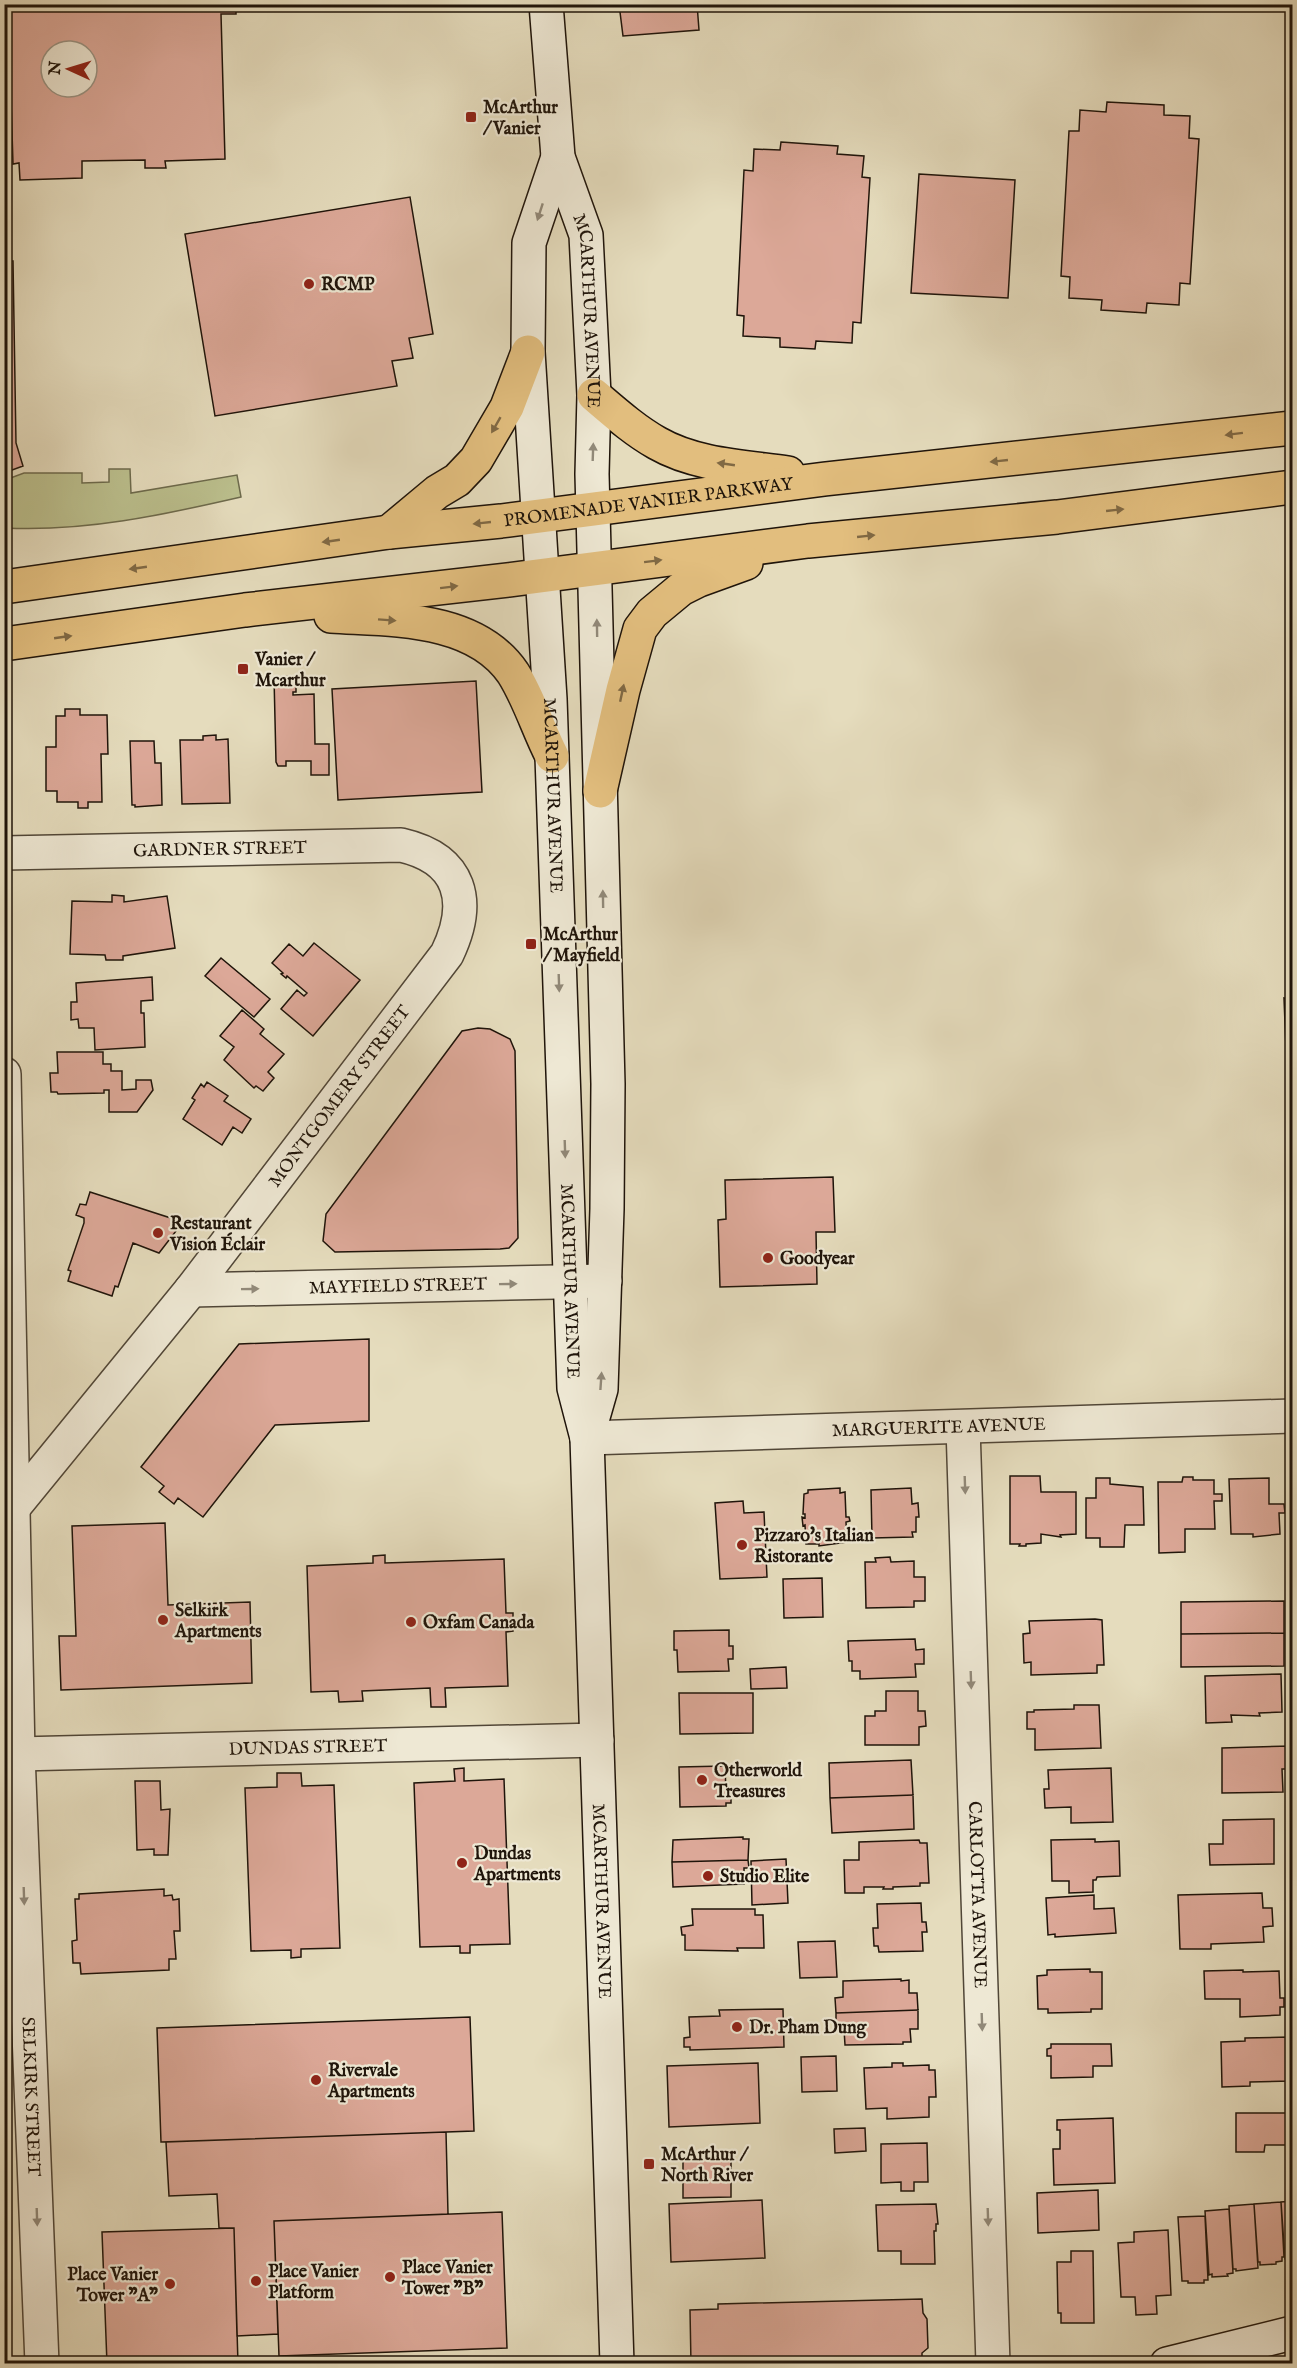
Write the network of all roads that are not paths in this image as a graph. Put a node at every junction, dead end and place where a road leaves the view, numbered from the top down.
1 (546, 4) edge
2 (558, 157) junction
3 (528, 352) junction
4 (594, 394) junction
5 (1293, 428) edge
6 (825, 479) junction
7 (1293, 487) edge
8 (593, 510) junction
9 (540, 516) junction
10 (389, 532) junction
11 (808, 541) junction
12 (595, 568) junction
13 (543, 575) junction
14 (4, 587) edge
15 (245, 610) junction
16 (4, 644) edge
17 (552, 756) junction
18 (600, 791) junction
19 (4, 853) edge
20 (434, 858) joint
21 (4, 1074) edge
22 (606, 1281) junction
23 (570, 1282) junction
24 (191, 1290) junction
25 (8, 1364) edge
26 (1293, 1416) edge
27 (963, 1426) junction
28 (587, 1438) junction
29 (9, 1513) edge
30 (597, 1740) junction
31 (18, 1754) junction
32 (1293, 2333) edge
33 (42, 2364) edge
34 (617, 2364) edge
35 (993, 2364) edge
36 (1167, 2364) edge

1 - 2 street, MCARTHUR AVENUE
2 -> 3 street, MCARTHUR AVENUE
2 - 4 street, MCARTHUR AVENUE
3 - 9 street, MCARTHUR AVENUE
3 -> 10 main road
6 -> 4 main road
8 -> 4 street, MCARTHUR AVENUE
5 -> 6 main road, PROMENADE VANIER PARKWAY
6 - 8 main road, PROMENADE VANIER PARKWAY
11 -> 7 main road
8 - 9 main road, PROMENADE VANIER PARKWAY
8 - 12 street, MCARTHUR AVENUE
9 -> 10 main road, PROMENADE VANIER PARKWAY
9 - 13 street, MCARTHUR AVENUE
10 -> 14 main road, PROMENADE VANIER PARKWAY
12 -> 11 main road
18 -> 11 main road
12 - 13 main road
18 -> 12 street, MCARTHUR AVENUE
15 -> 13 main road
13 - 17 street, MCARTHUR AVENUE
16 -> 15 main road
15 -> 17 main road
17 -> 23 street, MCARTHUR AVENUE
22 -> 18 street, MCARTHUR AVENUE
19 - 20 street, GARDNER STREET
20 - 24 street, MONTGOMERY STREET
21 - 25 street, SELKIRK STREET
22 - 23 street, MAYFIELD STREET
28 -> 22 street, MCARTHUR AVENUE
24 -> 23 street, MAYFIELD STREET
23 - 28 street, MCARTHUR AVENUE
24 - 29 street, MONTGOMERY STREET
25 - 29 street, SELKIRK STREET
26 - 27 street, MARGUERITE AVENUE
27 - 28 street, MARGUERITE AVENUE
27 -> 35 street, CARLOTTA AVENUE
28 - 30 street, MCARTHUR AVENUE
29 - 31 street, SELKIRK STREET
30 - 31 street, DUNDAS STREET
30 - 34 street, MCARTHUR AVENUE
31 -> 33 street, SELKIRK STREET
32 - 36 street

